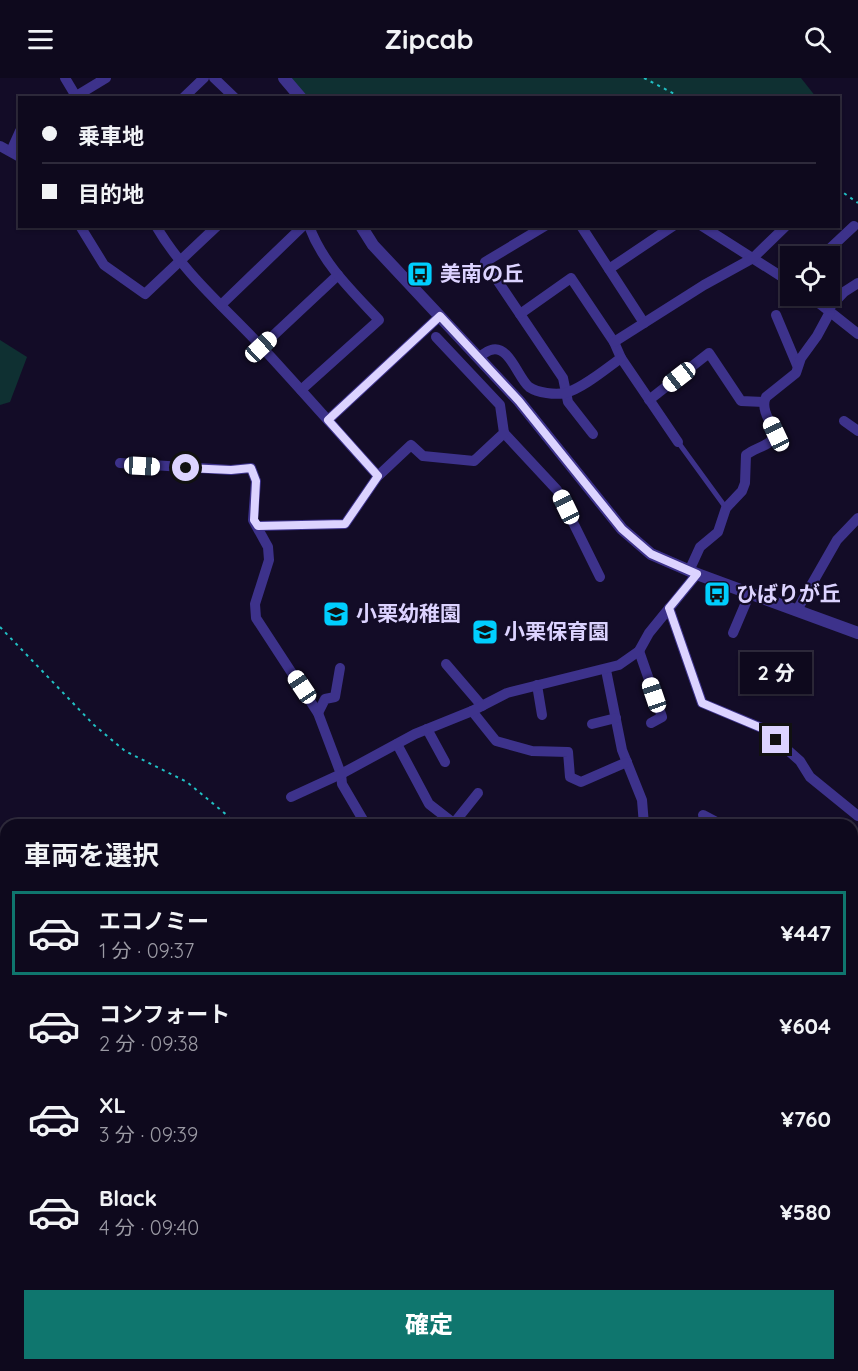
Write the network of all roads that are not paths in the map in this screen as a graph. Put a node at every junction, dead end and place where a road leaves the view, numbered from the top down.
1 (65, 78) edge
2 (106, 78) edge
3 (204, 78) edge
4 (214, 78) edge
5 (284, 78) edge
6 (75, 96) edge
7 (78, 96) edge
8 (185, 96) edge
9 (234, 96) edge
10 (299, 96) edge
11 (0, 146) edge
12 (15, 154) edge
13 (854, 226) dead end
14 (81, 228) edge
15 (157, 228) edge
16 (215, 228) edge
17 (301, 228) edge
18 (310, 228) edge
19 (361, 228) edge
20 (542, 228) edge
21 (582, 228) edge
22 (670, 228) edge
23 (784, 228) edge
24 (719, 231) edge
25 (833, 246) edge
26 (753, 258) junction
27 (179, 261) junction
28 (609, 269) junction
29 (338, 275) junction
30 (780, 276) edge
31 (858, 284) edge
32 (221, 305) junction
33 (824, 306) edge
34 (829, 310) junction
35 (520, 314) junction
36 (776, 315) dead end
37 (440, 316) junction
38 (644, 323) junction
39 (858, 334) edge
40 (436, 337) dead end
41 (614, 342) junction
42 (261, 347) junction
43 (479, 357) junction
44 (621, 358) junction
45 (797, 365) junction
46 (301, 390) junction
47 (565, 393) junction
48 (649, 400) junction
49 (764, 402) junction
50 (328, 420) junction
51 (844, 421) dead end
52 (858, 431) edge
53 (504, 433) junction
54 (593, 434) dead end
55 (678, 442) joint
56 (120, 463) dead end
57 (378, 476) junction
58 (726, 508) junction
59 (858, 518) edge
60 (258, 526) junction
61 (693, 572) junction
62 (600, 577) dead end
63 (750, 593) junction
64 (669, 608) junction
65 (797, 610) junction
66 (732, 633) dead end
67 (858, 633) edge
68 (639, 651) junction
69 (446, 664) dead end
70 (340, 668) dead end
71 (606, 670) junction
72 (537, 685) junction
73 (483, 706) junction
74 (472, 711) junction
75 (318, 713) junction
76 (542, 715) dead end
77 (616, 718) junction
78 (651, 723) dead end
79 (592, 724) dead end
80 (427, 729) junction
81 (398, 744) junction
82 (445, 762) dead end
83 (627, 762) junction
84 (341, 774) junction
85 (478, 793) dead end
86 (291, 797) dead end
87 (702, 815) dead end
88 (858, 816) edge
89 (362, 819) edge
90 (448, 819) edge
91 (459, 819) edge
92 (644, 819) edge
93 (710, 819) edge

1 - 6 street
2 - 7 street
3 - 8 street
4 - 9 street
5 - 10 street
11 - 12 street
13 - 25 street
14 - 27 street
15 - 27 street
16 - 27 street
17 - 32 street
18 - 29 street
19 - 37 street
20 - 35 street
21 - 28 street
22 - 28 street
23 - 26 street
24 - 26 street
26 - 30 street
26 - 38 street
27 - 32 street
28 - 38 street
29 - 42 street
29 - 46 street
31 - 34 street
32 - 42 street
33 - 34 street
34 - 39 street
34 - 45 street
35 - 41 street
35 - 47 street
36 - 45 street
37 - 43 street
37 - 50 street
38 - 41 street
40 - 53 street
41 - 44 street
42 - 46 street
43 - 47 street
43 - 61 street
44 - 47 street
44 - 48 street
45 - 49 street
46 - 50 street
47 - 54 street
48 - 49 street
48 - 55 street
49 - 58 street
50 - 57 street
51 - 52 street
53 - 57 street
53 - 62 street
55 - 58 lane
56 - 60 street
57 - 60 street
58 - 61 street
59 - 65 street
60 - 75 street
61 - 63 street
61 - 64 street
63 - 65 street
63 - 66 street
64 - 68 street
64 - 88 street
65 - 67 street
68 - 71 street
68 - 78 street
69 - 73 street
70 - 75 street
71 - 72 street
71 - 77 street
72 - 73 street
72 - 76 street
73 - 74 street
74 - 80 street
74 - 83 street
75 - 84 street
77 - 79 street
77 - 83 street
80 - 81 street
80 - 82 street
81 - 84 street
81 - 90 street
83 - 92 street
84 - 86 street
84 - 89 street
85 - 91 street
87 - 93 street

